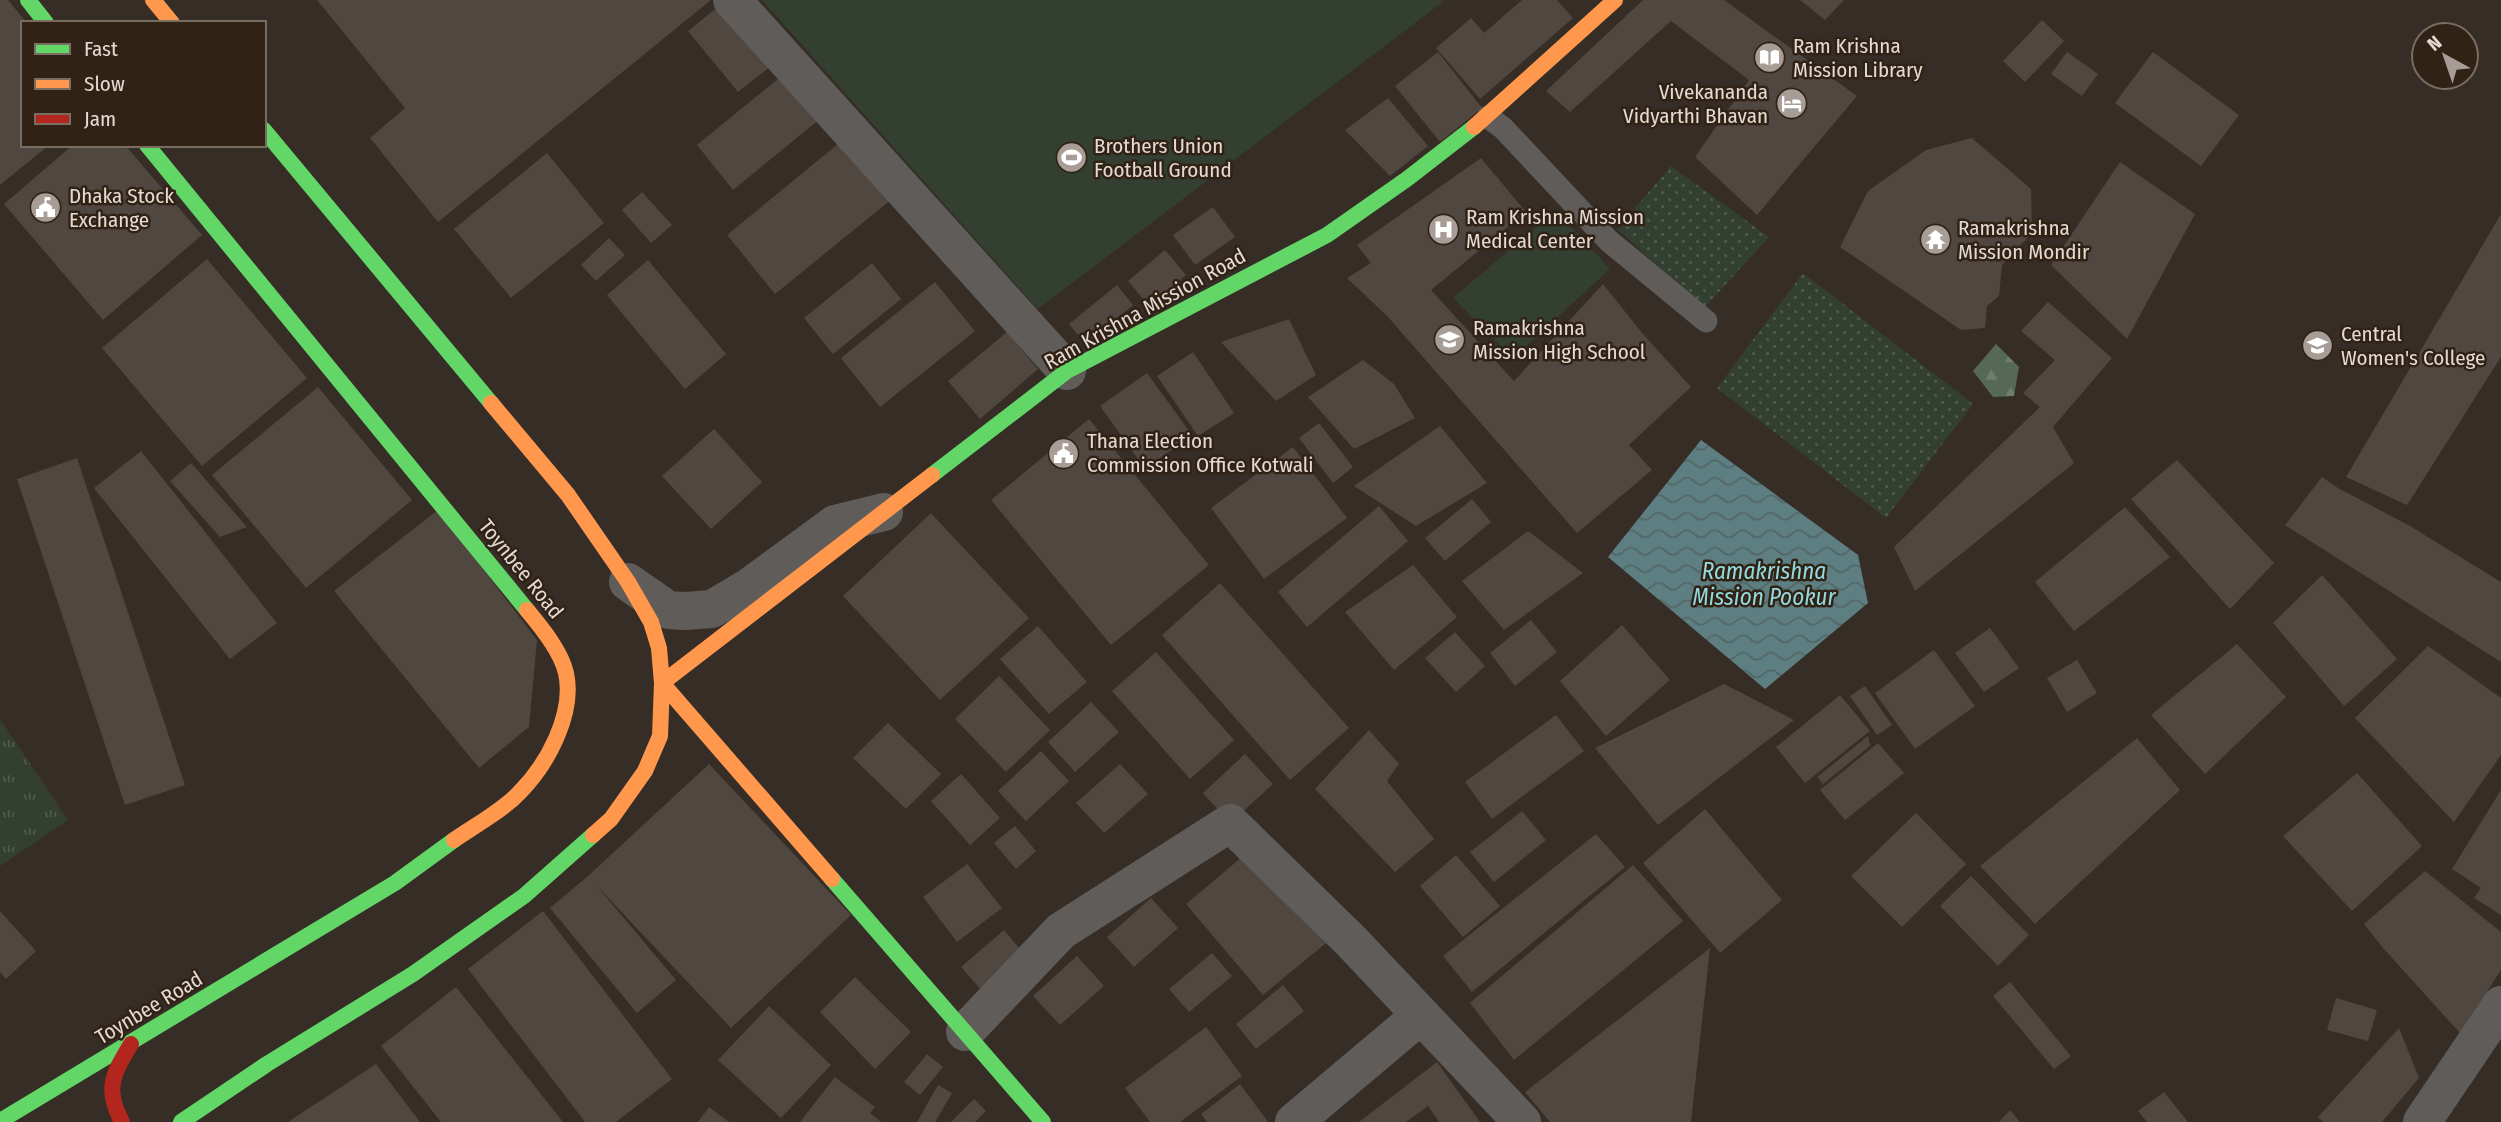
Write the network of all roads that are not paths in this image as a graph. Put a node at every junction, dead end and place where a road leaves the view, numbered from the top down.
1 (28, 0) edge
2 (153, 0) edge
3 (732, 0) edge
4 (1615, 0) edge
5 (44, 21) edge
6 (170, 21) edge
7 (1488, 117) junction
8 (266, 132) edge
9 (149, 147) edge
10 (1706, 321) dead end
11 (1067, 371) junction
12 (884, 512) junction
13 (628, 582) junction
14 (662, 684) junction
15 (2501, 1005) edge
16 (1421, 1015) junction
17 (965, 1032) junction
18 (131, 1044) junction
19 (0, 1121) edge
20 (122, 1122) edge
21 (181, 1122) edge
22 (1044, 1122) edge
23 (1294, 1122) edge
24 (1522, 1122) edge
25 (2422, 1122) edge

1 - 5 main road
2 - 6 main road
3 - 11 street
4 - 7 main road, Ram Krishna Mission Road
7 - 10 lane
7 - 11 main road, Ram Krishna Mission Road
8 - 13 main road
9 - 18 main road, Toynbee Road
11 - 12 main road, Ram Krishna Mission Road
12 - 13 street
12 - 14 main road, Ram Krishna Mission Road
13 - 14 main road
14 - 17 main road
14 - 21 main road
15 - 25 street
16 - 17 street
16 - 23 street
16 - 24 street
17 - 22 main road
18 - 19 main road, Toynbee Road
18 - 20 main road

